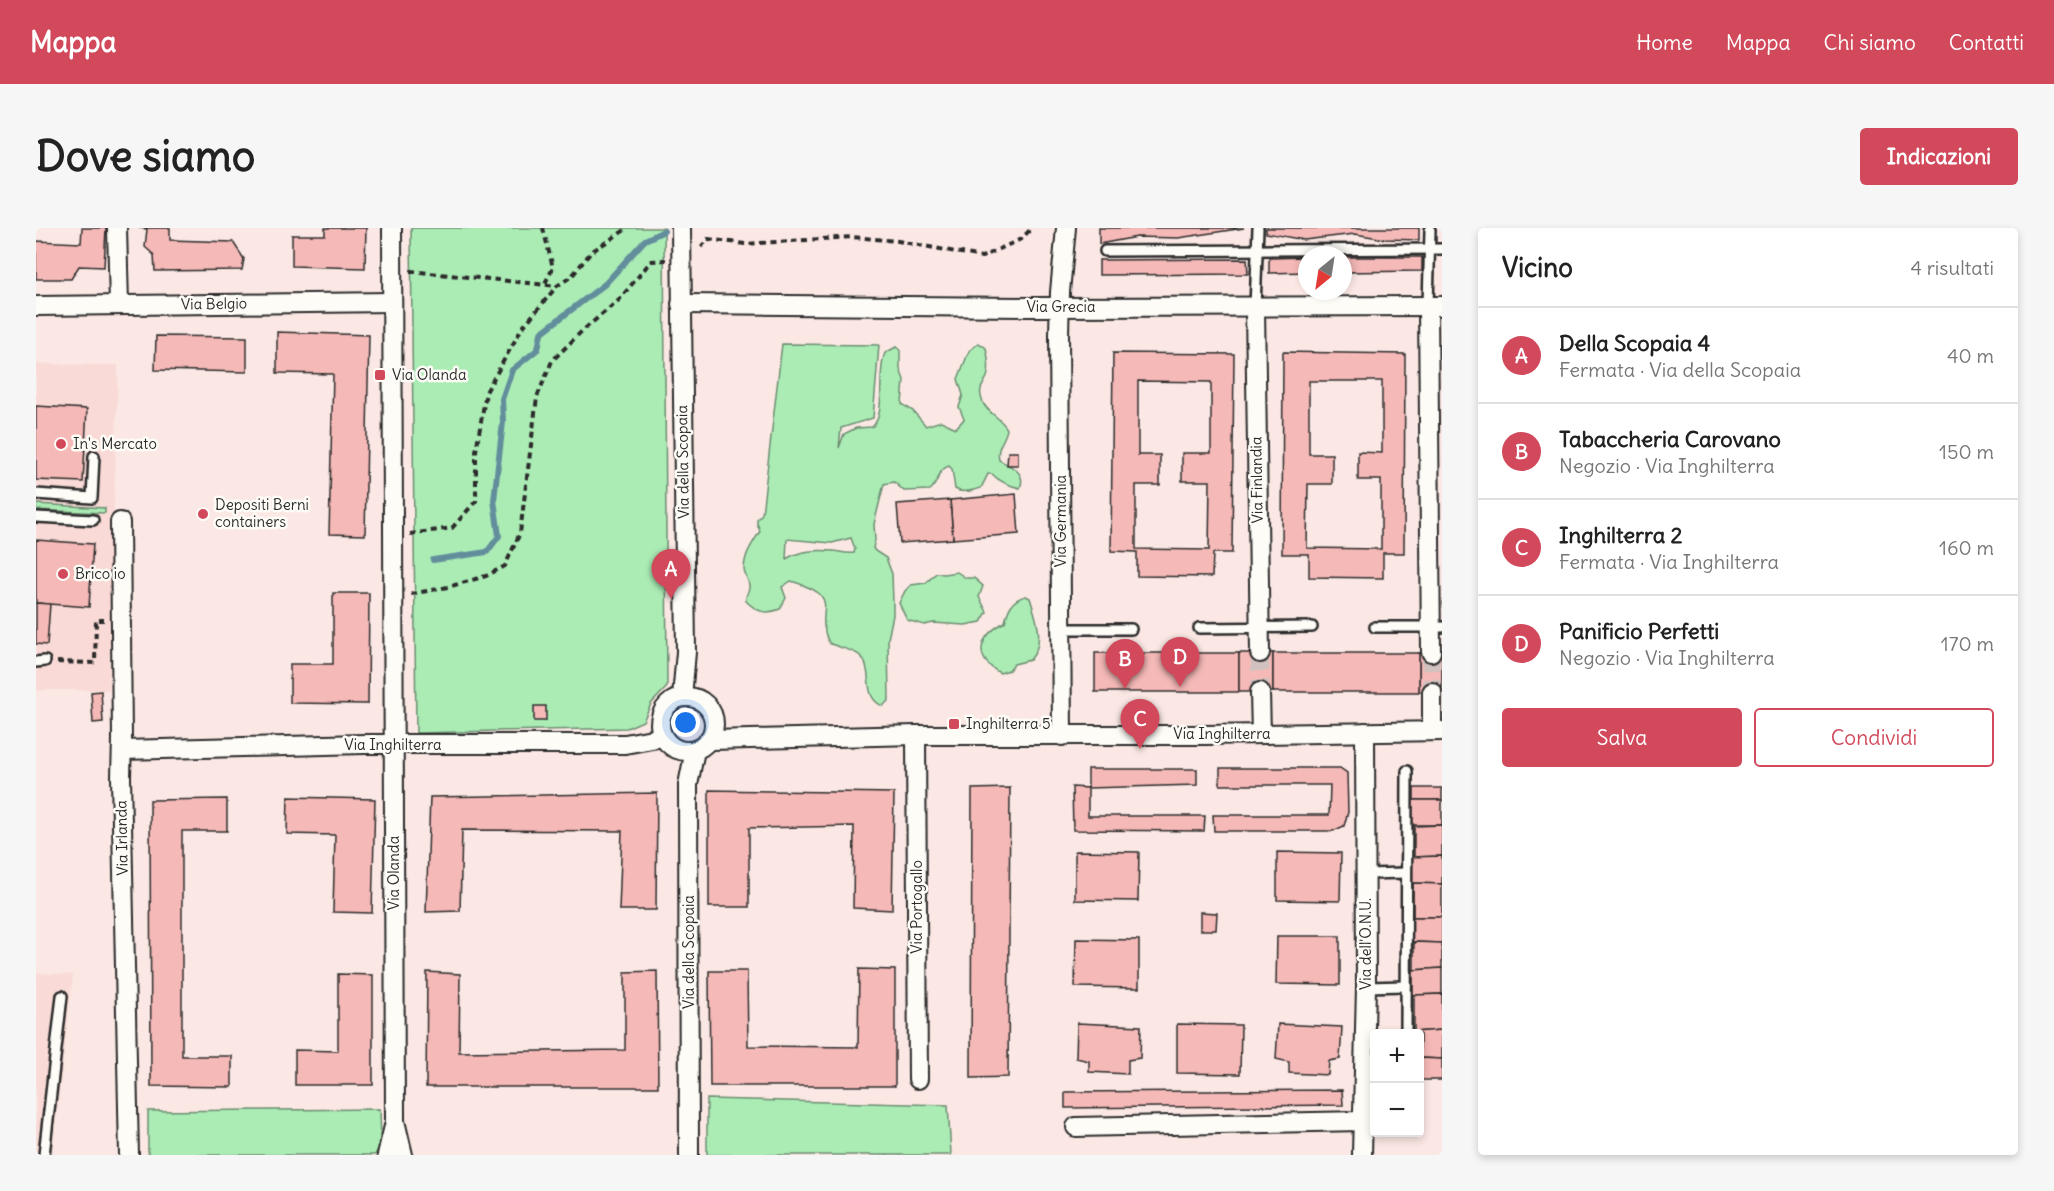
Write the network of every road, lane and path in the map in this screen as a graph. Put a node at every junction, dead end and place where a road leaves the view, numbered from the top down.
1 (117, 228) edge
2 (392, 228) edge
3 (543, 228) edge
4 (628, 228) edge
5 (681, 228) edge
6 (1032, 228) edge
7 (1066, 228) edge
8 (1258, 228) edge
9 (1430, 230) dead end
10 (701, 247) dead end
11 (1430, 249) junction
12 (1442, 249) edge
13 (1258, 250) junction
14 (1105, 251) dead end
15 (666, 260) dead end
16 (410, 271) dead end
17 (544, 285) junction
18 (557, 286) junction
19 (392, 302) junction
20 (118, 304) junction
21 (681, 304) junction
22 (36, 306) edge
23 (1435, 306) edge
24 (1060, 307) junction
25 (1255, 308) junction
26 (94, 456) dead end
27 (36, 494) edge
28 (36, 517) edge
29 (93, 520) dead end
30 (120, 522) dead end
31 (410, 534) dead end
32 (410, 594) dead end
33 (1260, 627) junction
34 (1312, 627) dead end
35 (1376, 627) dead end
36 (1436, 627) edge
37 (1199, 628) dead end
38 (1061, 629) junction
39 (1131, 629) dead end
40 (1431, 652) tunnel mouth
41 (1260, 653) tunnel mouth
42 (40, 662) edge
43 (95, 663) dead end
44 (1260, 692) tunnel mouth
45 (1432, 692) tunnel mouth
46 (690, 698) junction
47 (714, 716) junction
48 (661, 731) junction
49 (1437, 731) edge
50 (1365, 732) junction
51 (1261, 734) junction
52 (916, 735) junction
53 (1062, 736) junction
54 (749, 738) junction
55 (710, 740) junction
56 (393, 745) junction
57 (122, 750) junction
58 (686, 750) junction
59 (1407, 771) dead end
60 (1365, 873) junction
61 (1406, 873) junction
62 (1406, 986) junction
63 (1366, 987) junction
64 (62, 996) dead end
65 (1406, 1029) edge
66 (918, 1079) dead end
67 (395, 1121) junction
68 (1363, 1121) junction
69 (1076, 1127) dead end
70 (44, 1155) edge
71 (129, 1155) edge
72 (387, 1155) edge
73 (403, 1155) edge
74 (689, 1155) edge
75 (1362, 1155) edge

1 - 20 street
2 - 19 street, Via Olanda
3 - 17 path
4 - 18 path
5 - 21 street, Via della Scopaia
6 - 10 path
7 - 24 street, Via Germania
8 - 13 lane
9 - 11 lane
11 - 12 lane
11 - 13 lane
11 - 23 lane
13 - 14 lane
13 - 25 lane
15 - 32 path
16 - 17 path
17 - 18 path
18 - 31 path
19 - 20 street, Via Belgio
19 - 56 street, Via Olanda
20 - 22 street, Via Belgio
21 - 24 street, Via Grecia
21 - 46 street, Via della Scopaia
23 - 25 street, Via Grecia
23 - 36 street
24 - 25 street, Via Grecia
24 - 38 street, Via Germania
25 - 33 street, Via Finlandia
26 - 27 lane
28 - 29 lane
30 - 57 street, Via Irlanda
33 - 34 lane
33 - 37 lane
33 - 41 street, Via Finlandia
35 - 36 lane
36 - 40 street
38 - 39 lane
38 - 53 street, Via Germania
42 - 43 path
44 - 51 street
45 - 49 street
46 - 47 street
46 - 48 street
47 - 54 street
47 - 55 street
48 - 56 street, Via Inghilterra
48 - 58 street
49 - 50 street, Via Inghilterra
50 - 51 street, Via Inghilterra
50 - 60 street, Via dell'O.N.U.
51 - 53 street, Via Inghilterra
52 - 53 street, Via Inghilterra
52 - 54 street, Via Inghilterra
52 - 66 street, Via Portogallo
54 - 55 street, Via Inghilterra
55 - 58 street
56 - 57 street, Via Inghilterra
56 - 67 street, Via Olanda
57 - 71 street, Via Irlanda
58 - 74 street, Via della Scopaia
59 - 61 lane
60 - 61 lane
60 - 63 street, Via dell'O.N.U.
61 - 62 lane
62 - 63 lane
62 - 65 lane
63 - 68 street, Via dell'O.N.U.
64 - 70 lane
67 - 72 street, Via Olanda
67 - 73 street, Via Olanda
68 - 69 street
68 - 75 street, Via dell'O.N.U.

